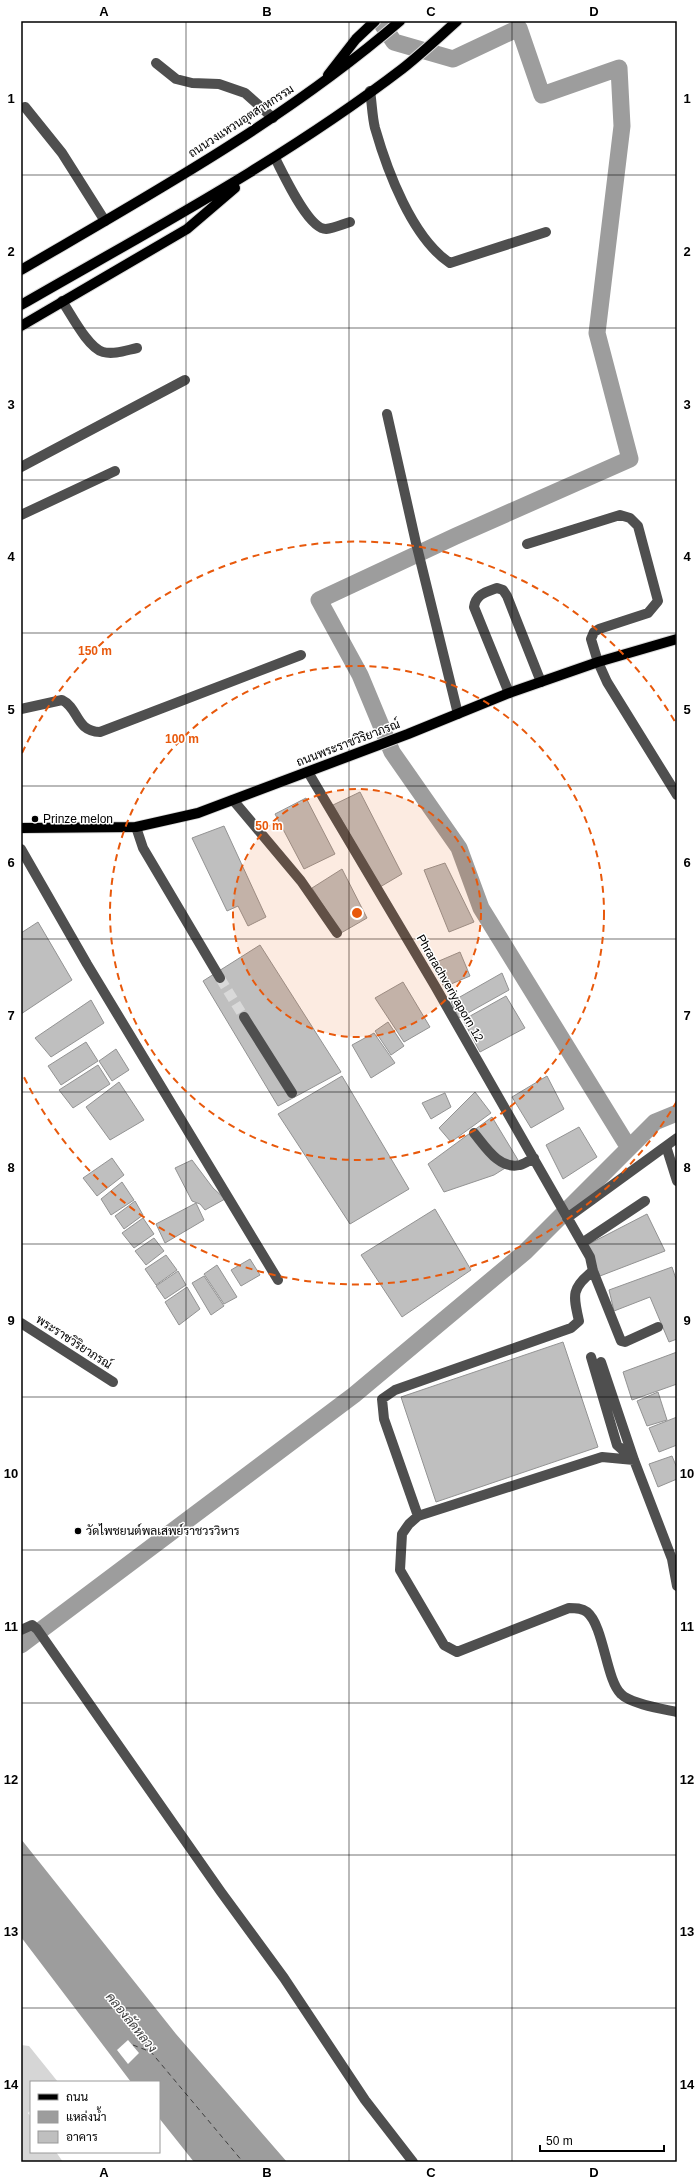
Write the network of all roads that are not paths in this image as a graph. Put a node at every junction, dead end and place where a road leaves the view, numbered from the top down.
1 (374, 21) edge
2 (400, 21) edge
3 (457, 21) edge
4 (156, 63) dead end
5 (319, 86) junction
6 (370, 92) junction
7 (25, 107) dead end
8 (272, 118) junction
9 (275, 158) junction
10 (258, 169) junction
11 (105, 221) junction
12 (350, 222) dead end
13 (88, 231) junction
14 (546, 232) dead end
15 (21, 264) edge
16 (21, 270) edge
17 (62, 301) junction
18 (21, 305) edge
19 (21, 326) edge
20 (137, 348) dead end
21 (185, 380) dead end
22 (387, 414) dead end
23 (21, 467) edge
24 (115, 471) dead end
25 (21, 515) edge
26 (527, 544) dead end
27 (677, 640) edge
28 (302, 655) dead end
29 (598, 662) junction
30 (541, 682) junction
31 (509, 693) junction
32 (21, 709) edge
33 (458, 714) junction
34 (308, 772) junction
35 (677, 795) edge
36 (233, 800) junction
37 (136, 827) junction
38 (21, 828) edge
39 (21, 849) edge
40 (337, 933) dead end
41 (220, 978) tunnel mouth
42 (244, 1016) tunnel mouth
43 (292, 1093) dead end
44 (474, 1133) dead end
45 (677, 1138) edge
46 (666, 1146) junction
47 (534, 1158) junction
48 (677, 1181) edge
49 (645, 1201) dead end
50 (566, 1216) junction
51 (582, 1243) junction
52 (593, 1272) junction
53 (278, 1280) dead end
54 (21, 1323) edge
55 (658, 1326) dead end
56 (591, 1357) dead end
57 (601, 1362) dead end
58 (113, 1382) dead end
59 (634, 1460) junction
60 (418, 1516) junction
61 (677, 1586) edge
62 (21, 1630) edge
63 (677, 1712) edge
64 (413, 2162) edge

1 - 5 main road
2 - 5 main road, ถนนวงแหวนอุตสาหกรรม
3 - 6 main road
4 - 8 street
5 - 8 main road, ถนนวงแหวนอุตสาหกรรม
6 - 9 main road
6 - 14 street
7 - 11 street
8 - 11 main road, ถนนวงแหวนอุตสาหกรรม
9 - 10 main road
9 - 12 street
10 - 17 main road
10 - 18 main road
11 - 13 main road, ถนนวงแหวนอุตสาหกรรม
13 - 15 main road, ถนนวงแหวนอุตสาหกรรม
13 - 16 main road, ถนนวงแหวนอุตสาหกรรม
17 - 19 main road
17 - 20 street
21 - 23 street
22 - 33 street
24 - 25 street
26 - 29 street
27 - 29 main road, ถนนพระราชวิริยาภรณ์
28 - 32 street
29 - 30 main road, ถนนพระราชวิริยาภรณ์
29 - 35 street
30 - 31 main road, ถนนพระราชวิริยาภรณ์
30 - 31 street
31 - 33 main road, ถนนพระราชวิริยาภรณ์
33 - 34 main road, ถนนพระราชวิริยาภรณ์
34 - 36 main road, ถนนพระราชวิริยาภรณ์
34 - 47 street, Phrarachveriyaporn 12
36 - 37 main road, ถนนพระราชวิริยาภรณ์
36 - 40 street
37 - 38 main road, ถนนพระราชวิริยาภรณ์
37 - 41 street
39 - 53 street
42 - 43 street
44 - 47 street
45 - 46 street
46 - 48 street
46 - 50 street
47 - 50 street, Phrarachveriyaporn 12
49 - 51 street
50 - 51 street, Phrarachveriyaporn 12
51 - 52 street, Phrarachveriyaporn 12
52 - 55 street, Phrarachveriyaporn 12
52 - 60 street
54 - 58 street, พระราชวิริยาภรณ์
56 - 59 street
57 - 59 street
59 - 60 street
59 - 61 street
60 - 63 street
62 - 64 street

